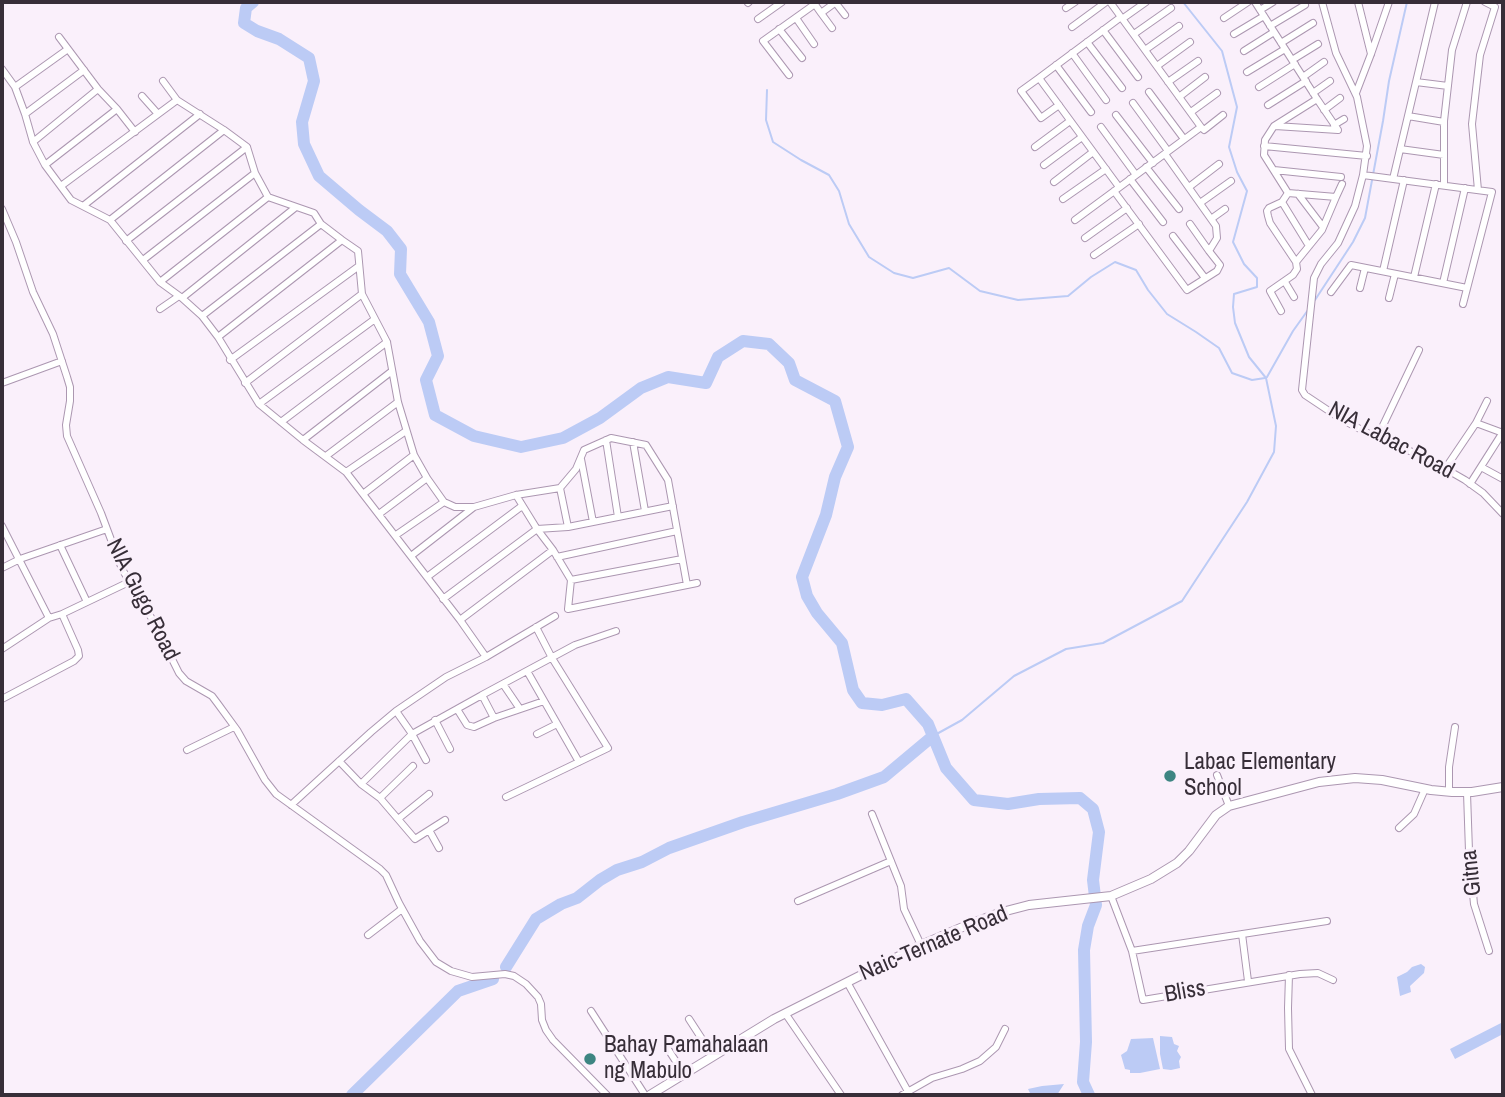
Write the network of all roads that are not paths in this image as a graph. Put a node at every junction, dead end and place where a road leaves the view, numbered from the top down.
1 (782, 2) edge
2 (835, 2) edge
3 (1075, 2) edge
4 (1110, 2) edge
5 (1146, 2) edge
6 (1248, 2) edge
7 (1255, 2) edge
8 (1273, 2) edge
9 (1322, 2) edge
10 (1358, 2) edge
11 (1389, 2) edge
12 (1435, 2) edge
13 (1467, 2) edge
14 (1485, 2) edge
15 (814, 3) edge
16 (1305, 5) dead end
17 (1066, 8) dead end
18 (1171, 8) dead end
19 (821, 12) junction
20 (1262, 13) junction
21 (845, 15) dead end
22 (796, 18) junction
23 (1122, 18) junction
24 (1224, 18) dead end
25 (758, 19) dead end
26 (1313, 23) dead end
27 (1179, 26) dead end
28 (1072, 27) dead end
29 (832, 28) dead end
30 (1272, 29) junction
31 (779, 30) junction
32 (1103, 30) junction
33 (1134, 34) junction
34 (1234, 34) dead end
35 (59, 37) dead end
36 (1087, 42) junction
37 (1190, 42) dead end
38 (814, 44) dead end
39 (1318, 44) dead end
40 (1283, 46) junction
41 (68, 48) junction
42 (1145, 50) junction
43 (1244, 51) dead end
44 (1072, 53) junction
45 (1371, 54) junction
46 (802, 58) dead end
47 (1198, 61) dead end
48 (1293, 62) junction
49 (1324, 62) dead end
50 (1056, 65) junction
51 (1157, 66) junction
52 (2, 69) edge
53 (83, 69) junction
54 (1247, 72) dead end
55 (789, 75) dead end
56 (1138, 77) dead end
57 (1205, 77) dead end
58 (1039, 78) junction
59 (1304, 79) junction
60 (163, 80) dead end
61 (1330, 81) dead end
62 (1168, 82) junction
63 (1416, 82) junction
64 (1448, 86) junction
65 (15, 87) junction
66 (1259, 87) dead end
67 (1122, 88) dead end
68 (99, 89) junction
69 (1149, 92) dead end
70 (1217, 93) dead end
71 (1356, 93) junction
72 (142, 96) dead end
73 (1315, 96) junction
74 (1179, 97) junction
75 (1340, 99) dead end
76 (177, 100) junction
77 (1106, 100) dead end
78 (1133, 103) dead end
79 (1059, 105) junction
80 (1268, 105) dead end
81 (117, 109) junction
82 (1324, 110) junction
83 (1091, 112) dead end
84 (1191, 112) junction
85 (25, 114) junction
86 (158, 114) junction
87 (200, 114) junction
88 (1116, 115) dead end
89 (1223, 115) dead end
90 (1408, 116) junction
91 (1344, 119) dead end
92 (1070, 121) junction
93 (1444, 122) junction
94 (1334, 125) junction
95 (1273, 126) junction
96 (1101, 127) dead end
97 (1201, 127) junction
98 (224, 130) junction
99 (135, 132) junction
100 (1082, 137) junction
101 (1184, 139) junction
102 (33, 142) junction
103 (1265, 146) junction
104 (247, 147) junction
105 (1035, 147) dead end
106 (1400, 149) junction
107 (1093, 152) junction
108 (1166, 152) junction
109 (1444, 155) junction
110 (1367, 156) junction
111 (1219, 164) dead end
112 (45, 165) junction
113 (1044, 165) dead end
114 (1149, 165) junction
115 (1106, 169) junction
116 (1274, 170) junction
117 (255, 173) junction
118 (1365, 176) junction
119 (1133, 177) junction
120 (1393, 179) junction
121 (1404, 180) junction
122 (1231, 181) dead end
123 (1054, 182) dead end
124 (1440, 185) junction
125 (61, 186) junction
126 (1189, 187) junction
127 (1465, 188) junction
128 (1117, 189) junction
129 (1478, 190) junction
130 (1288, 193) junction
131 (1298, 194) junction
132 (268, 197) junction
133 (1336, 197) junction
134 (1063, 199) dead end
135 (1282, 202) junction
136 (1200, 203) junction
137 (83, 206) junction
138 (296, 207) junction
139 (1127, 208) junction
140 (2, 209) edge
141 (1179, 209) dead end
142 (1225, 209) dead end
143 (1211, 219) junction
144 (110, 220) junction
145 (1075, 220) dead end
146 (1163, 222) dead end
147 (321, 224) junction
148 (1139, 224) junction
149 (1190, 224) dead end
150 (1323, 228) junction
151 (1173, 236) dead end
152 (1085, 238) dead end
153 (342, 240) junction
154 (126, 241) junction
155 (1309, 246) junction
156 (1209, 251) junction
157 (1094, 255) dead end
158 (143, 260) junction
159 (1296, 262) junction
160 (359, 266) junction
161 (1364, 268) junction
162 (1383, 271) junction
163 (1395, 274) junction
164 (1413, 277) junction
165 (1205, 278) junction
166 (160, 282) junction
167 (1285, 282) junction
168 (1443, 283) junction
169 (1360, 288) dead end
170 (1467, 288) junction
171 (1331, 292) dead end
172 (362, 294) junction
173 (181, 297) junction
174 (1294, 297) dead end
175 (1390, 298) dead end
176 (1463, 304) dead end
177 (160, 309) dead end
178 (1280, 311) dead end
179 (202, 316) junction
180 (375, 319) junction
181 (218, 337) junction
182 (387, 342) junction
183 (1419, 350) dead end
184 (230, 359) junction
185 (62, 361) junction
186 (392, 371) junction
187 (2, 383) edge
188 (245, 383) junction
189 (1487, 401) dead end
190 (398, 402) junction
191 (259, 404) junction
192 (281, 422) junction
193 (1476, 423) junction
194 (406, 430) junction
195 (1503, 433) edge
196 (1377, 438) junction
197 (303, 440) junction
198 (606, 440) junction
199 (633, 442) junction
200 (414, 454) junction
201 (326, 456) junction
202 (580, 458) junction
203 (1481, 467) junction
204 (1445, 469) junction
205 (346, 472) junction
206 (427, 478) junction
207 (1503, 479) edge
208 (1470, 484) junction
209 (560, 488) junction
210 (363, 494) junction
211 (516, 495) junction
212 (444, 502) junction
213 (522, 506) junction
214 (673, 506) junction
215 (474, 507) junction
216 (645, 511) junction
217 (379, 514) junction
218 (1503, 514) edge
219 (618, 517) junction
220 (593, 522) junction
221 (2, 526) edge
222 (568, 527) junction
223 (107, 529) junction
224 (537, 529) junction
225 (677, 531) junction
226 (396, 535) junction
227 (60, 545) junction
228 (553, 550) junction
229 (411, 556) junction
230 (558, 557) junction
231 (20, 559) junction
232 (682, 559) junction
233 (2, 568) edge
234 (427, 577) junction
235 (571, 580) junction
236 (129, 582) junction
237 (697, 583) dead end
238 (687, 585) junction
239 (443, 599) junction
240 (87, 602) junction
241 (62, 614) junction
242 (555, 616) dead end
243 (49, 618) junction
244 (460, 620) junction
245 (536, 627) junction
246 (615, 631) dead end
247 (2, 649) edge
248 (486, 657) junction
249 (552, 658) junction
250 (527, 671) junction
251 (503, 684) junction
252 (482, 695) junction
253 (2, 699) edge
254 (544, 701) junction
255 (457, 709) junction
256 (520, 709) junction
257 (396, 711) junction
258 (494, 718) junction
259 (435, 720) junction
260 (557, 724) junction
261 (234, 727) junction
262 (1455, 727) dead end
263 (412, 734) junction
264 (537, 734) dead end
265 (450, 749) dead end
266 (187, 750) dead end
267 (426, 760) dead end
268 (339, 761) junction
269 (579, 762) junction
270 (413, 766) dead end
271 (1217, 775) dead end
272 (361, 784) junction
273 (1503, 787) edge
274 (1425, 789) junction
275 (1449, 792) junction
276 (1467, 793) junction
277 (429, 794) dead end
278 (506, 797) dead end
279 (380, 798) junction
280 (291, 806) junction
281 (1229, 806) junction
282 (872, 814) dead end
283 (398, 818) junction
284 (445, 820) dead end
285 (1399, 828) dead end
286 (429, 830) junction
287 (439, 848) dead end
288 (891, 861) junction
289 (1111, 896) junction
290 (798, 901) dead end
291 (402, 909) junction
292 (1327, 920) dead end
293 (1242, 934) junction
294 (369, 935) dead end
295 (921, 945) junction
296 (1132, 951) junction
297 (1489, 951) dead end
298 (1289, 975) junction
299 (1333, 979) dead end
300 (1248, 981) junction
301 (847, 982) junction
302 (591, 1011) dead end
303 (785, 1013) junction
304 (689, 1018) dead end
305 (1005, 1029) dead end
306 (666, 1046) dead end
307 (713, 1056) junction
308 (684, 1074) junction
309 (907, 1094) edge
310 (607, 1095) edge
311 (648, 1095) edge
312 (841, 1095) edge
313 (1312, 1095) edge

1 - 25 street
2 - 19 street
2 - 21 street
3 - 17 street
4 - 23 street
4 - 28 street
5 - 23 street
6 - 24 street
7 - 20 street
8 - 20 street
9 - 71 street, NIA Labac Road
10 - 45 street
11 - 45 street
12 - 63 street
13 - 64 street
14 - 129 street
15 - 19 street
15 - 22 street
16 - 30 street
18 - 33 street
19 - 29 street
20 - 30 street
20 - 34 street
22 - 31 street
22 - 38 street
23 - 32 street
23 - 33 street
26 - 40 street
27 - 42 street
30 - 40 street
30 - 43 street
31 - 46 street
31 - 55 street
32 - 36 street
32 - 56 street
33 - 42 street
35 - 41 street
36 - 44 street
36 - 67 street
37 - 51 street
39 - 48 street
40 - 48 street
40 - 54 street
41 - 53 street
41 - 65 street
42 - 51 street
44 - 50 street
44 - 77 street
45 - 71 street
47 - 62 street
48 - 59 street
48 - 66 street
49 - 59 street
50 - 58 street
50 - 83 street
51 - 62 street
52 - 65 street
53 - 68 street
53 - 85 street
57 - 74 street
58 - 79 street
58 - 79 street
59 - 73 street
59 - 80 street
60 - 76 street
61 - 73 street
62 - 74 street
63 - 64 street
63 - 90 street
64 - 93 street
65 - 85 street
68 - 81 street
68 - 102 street
69 - 101 street
70 - 84 street
71 - 110 street, NIA Labac Road
72 - 86 street
73 - 82 street
73 - 95 street
74 - 84 street
75 - 82 street
76 - 86 street
76 - 87 street
78 - 108 street
79 - 92 street
81 - 99 street
81 - 112 street
82 - 94 street
84 - 97 street
85 - 102 street
86 - 99 street
87 - 98 street
87 - 137 street
88 - 114 street
89 - 97 street
90 - 93 street
90 - 106 street
91 - 94 street
92 - 100 street
92 - 105 street
93 - 109 street
94 - 95 street
95 - 103 street
96 - 119 street
97 - 101 street
98 - 104 street
98 - 144 street
99 - 125 street
100 - 107 street
100 - 113 street
101 - 108 street
102 - 112 street
103 - 110 street
103 - 116 street
104 - 117 street
104 - 154 street
106 - 109 street
106 - 120 street
107 - 115 street
107 - 123 street
108 - 114 street
108 - 126 street
109 - 124 street
110 - 118 street, NIA Labac Road
111 - 126 street
112 - 125 street
114 - 119 street
114 - 141 street
115 - 128 street
115 - 134 street
116 - 130 street
116 - 133 street
117 - 132 street
117 - 158 street
118 - 120 street
118 - 196 street, NIA Labac Road
119 - 128 street
119 - 146 street
120 - 121 street
121 - 124 street
121 - 162 street
122 - 136 street
124 - 127 street
124 - 164 street
125 - 137 street
126 - 136 street
127 - 129 street
127 - 168 street
128 - 139 street
128 - 145 street
129 - 170 street
130 - 131 street
130 - 135 street
131 - 133 street
131 - 150 street
132 - 138 street
132 - 166 street
133 - 150 street
135 - 155 street
135 - 159 street
136 - 143 street
137 - 144 street
138 - 147 street
138 - 173 street
139 - 148 street
139 - 152 street
140 - 185 street, NIA Gugo Road
142 - 143 street
143 - 156 street
144 - 154 street
147 - 153 street
147 - 179 street
148 - 157 street
148 - 165 street
149 - 156 street
150 - 155 street
151 - 165 street
153 - 160 street
153 - 181 street
154 - 158 street
155 - 159 street
156 - 165 street
158 - 166 street
159 - 167 street
160 - 172 street
160 - 184 street
161 - 162 street
161 - 169 street
161 - 171 street
162 - 163 street
163 - 164 street
163 - 175 street
164 - 168 street
166 - 173 street
167 - 174 street
167 - 178 street
168 - 170 street
170 - 176 street
172 - 180 street
172 - 188 street
173 - 177 street
173 - 179 street
179 - 181 street
180 - 182 street
180 - 191 street
181 - 184 street
182 - 186 street
182 - 192 street
183 - 196 street
184 - 188 street
185 - 187 street
185 - 223 street, NIA Gugo Road
186 - 190 street
186 - 197 street
188 - 191 street
189 - 193 street
190 - 194 street
190 - 201 street
191 - 192 street
192 - 197 street
193 - 195 street
193 - 204 street
194 - 200 street
194 - 205 street
195 - 203 street
196 - 204 street, NIA Labac Road
197 - 201 street
198 - 199 street
198 - 202 street
198 - 219 street
199 - 214 street
199 - 216 street
200 - 206 street
200 - 210 street
201 - 205 street
202 - 209 street
202 - 220 street
203 - 207 street
203 - 208 street
204 - 208 street, NIA Labac Road
205 - 210 street
206 - 212 street
206 - 217 street
208 - 218 street, NIA Labac Road
209 - 211 street
209 - 222 street
210 - 217 street
211 - 213 street
211 - 215 street
212 - 215 street
212 - 226 street
213 - 224 street
213 - 234 street
214 - 216 street
214 - 225 street
215 - 229 street
216 - 219 street
217 - 226 street
219 - 220 street
220 - 222 street
221 - 231 street
222 - 224 street
223 - 227 street
223 - 236 street, NIA Gugo Road
224 - 228 street
224 - 239 street
225 - 230 street
225 - 232 street
226 - 229 street
227 - 231 street
227 - 240 street
228 - 230 street
228 - 244 street
229 - 234 street
230 - 235 street
231 - 233 street
231 - 243 street
232 - 235 street
232 - 238 street
234 - 239 street
235 - 238 street
236 - 240 street
236 - 261 street, NIA Gugo Road
237 - 238 street
239 - 244 street
240 - 241 street
241 - 243 street
241 - 253 street
242 - 245 street
243 - 247 street
244 - 248 street
245 - 248 street
245 - 249 street
246 - 249 street
248 - 257 street
249 - 250 street
249 - 269 street
250 - 251 street
250 - 254 street
251 - 252 street
251 - 256 street
252 - 255 street
252 - 258 street
254 - 256 street
254 - 260 street
255 - 258 street
255 - 259 street
256 - 258 street
257 - 263 street
257 - 268 street
259 - 263 street
259 - 265 street
260 - 264 street
260 - 269 street
261 - 266 street
261 - 280 street, NIA Gugo Road
262 - 275 street
263 - 267 street
263 - 272 street
268 - 272 street
268 - 280 street
269 - 278 street
270 - 279 street
271 - 281 street
272 - 279 street
273 - 276 main road, Naic-Ternate Road
274 - 275 main road, Naic-Ternate Road
274 - 281 main road, Naic-Ternate Road
274 - 285 street
275 - 276 main road, Naic-Ternate Road
276 - 297 street, Gitna
277 - 283 street
279 - 283 street
280 - 291 street, NIA Gugo Road
281 - 289 main road, Naic-Ternate Road
282 - 288 street
283 - 286 street
284 - 286 street
286 - 287 street
288 - 290 street
288 - 295 street
289 - 295 main road, Naic-Ternate Road
289 - 296 street, Bliss
291 - 294 street
291 - 310 street, NIA Gugo Road
292 - 293 street
293 - 296 street
293 - 300 street
295 - 301 main road, Naic-Ternate Road
296 - 300 street, Bliss
298 - 299 street, Bliss
298 - 300 street, Bliss
298 - 313 street
301 - 303 main road, Naic-Ternate Road
301 - 309 street
302 - 311 street
303 - 307 main road, Naic-Ternate Road
303 - 312 street
304 - 307 street
305 - 309 street
306 - 308 street
307 - 308 main road, Naic-Ternate Road
308 - 311 main road, Naic-Ternate Road

